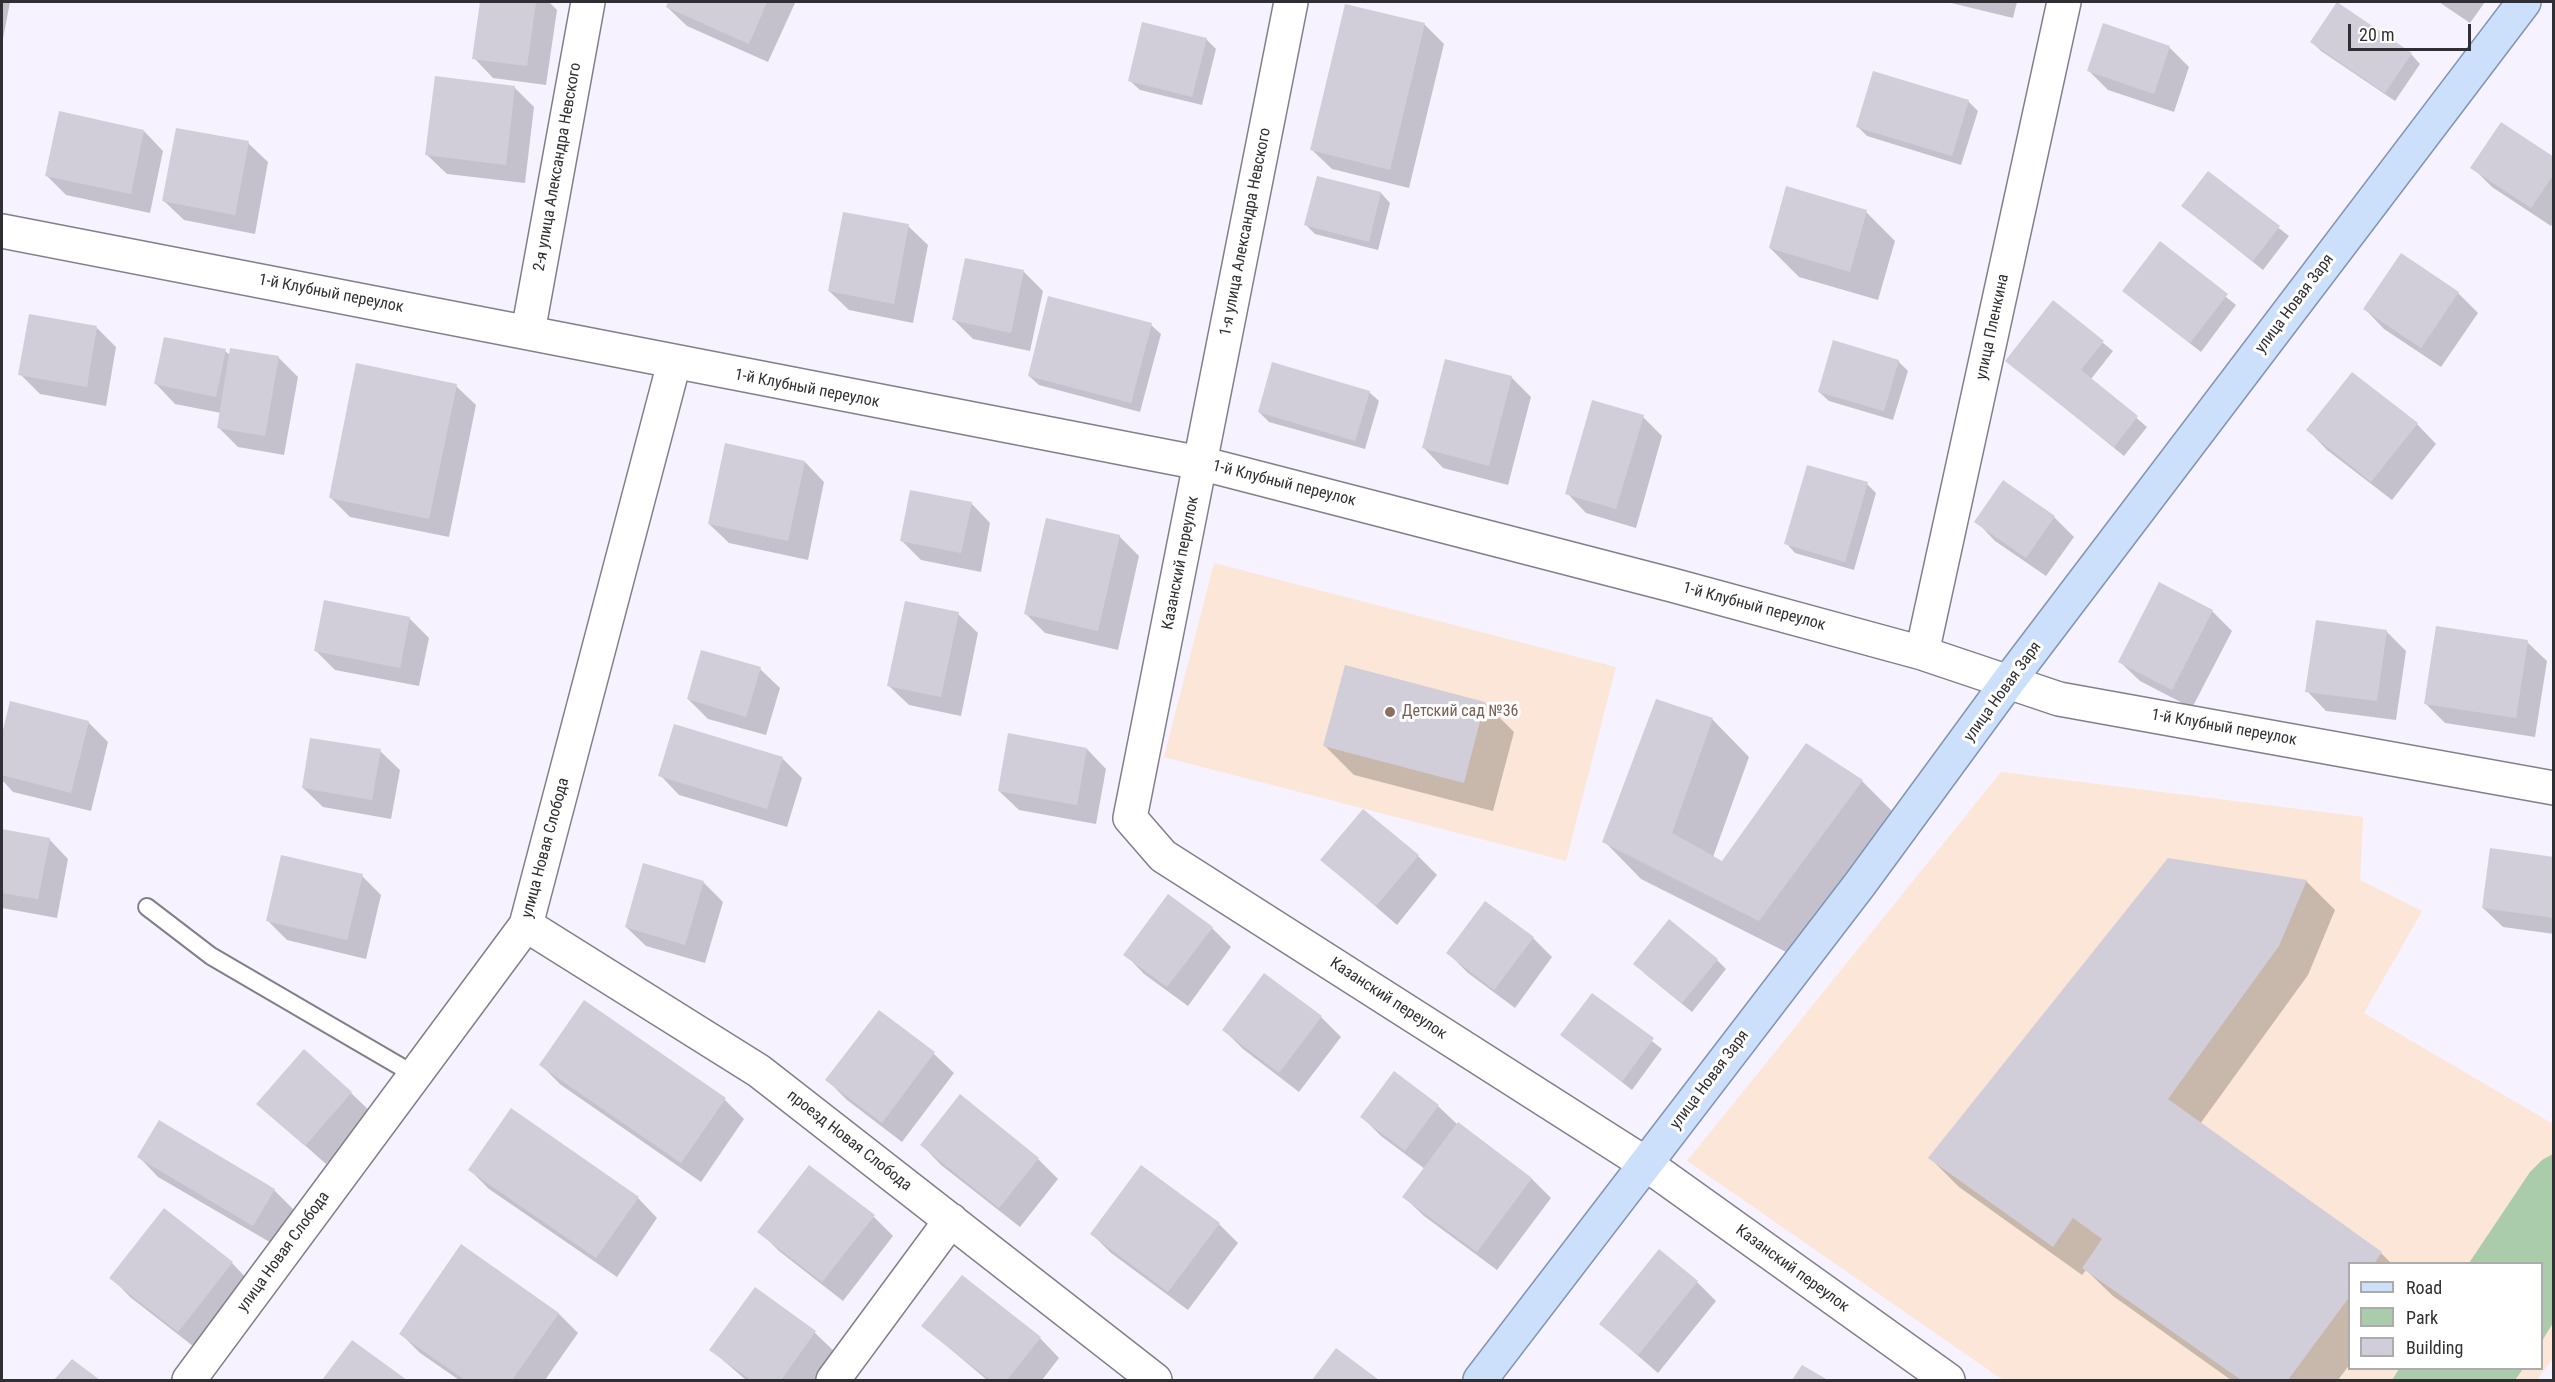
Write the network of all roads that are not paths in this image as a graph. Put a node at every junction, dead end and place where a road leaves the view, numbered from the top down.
1 (588, 2) edge
2 (1291, 2) edge
3 (2064, 2) edge
4 (2524, 2) edge
5 (2, 231) edge
6 (528, 332) junction
7 (674, 363) junction
8 (1200, 463) junction
9 (1922, 653) junction
10 (2008, 682) junction
11 (2553, 788) edge
12 (147, 907) dead end
13 (526, 925) junction
14 (415, 1075) junction
15 (1646, 1164) junction
16 (951, 1220) junction
17 (189, 1380) edge
18 (833, 1380) edge
19 (1155, 1380) edge
20 (1480, 1380) edge
21 (1948, 1380) edge

1 - 6 street, 2-я улица Александра Невского
2 - 8 street, 1-я улица Александра Невского
3 - 9 street, улица Пленкина
4 - 10 main road, улица Новая Заря
5 - 6 street, 1-й Клубный переулок
6 - 7 street, 1-й Клубный переулок
7 - 8 street, 1-й Клубный переулок
7 - 13 street, улица Новая Слобода
8 - 9 street, 1-й Клубный переулок
8 - 15 street, Казанский переулок
9 - 10 street, 1-й Клубный переулок
10 - 11 street, 1-й Клубный переулок
10 - 15 main road, улица Новая Заря
12 - 14 lane
13 - 14 street, улица Новая Слобода
13 - 16 street, проезд Новая Слобода
14 - 17 street, улица Новая Слобода
15 - 20 main road, улица Новая Заря
15 - 21 street, Казанский переулок
16 - 18 street
16 - 19 street, проезд Новая Слобода

